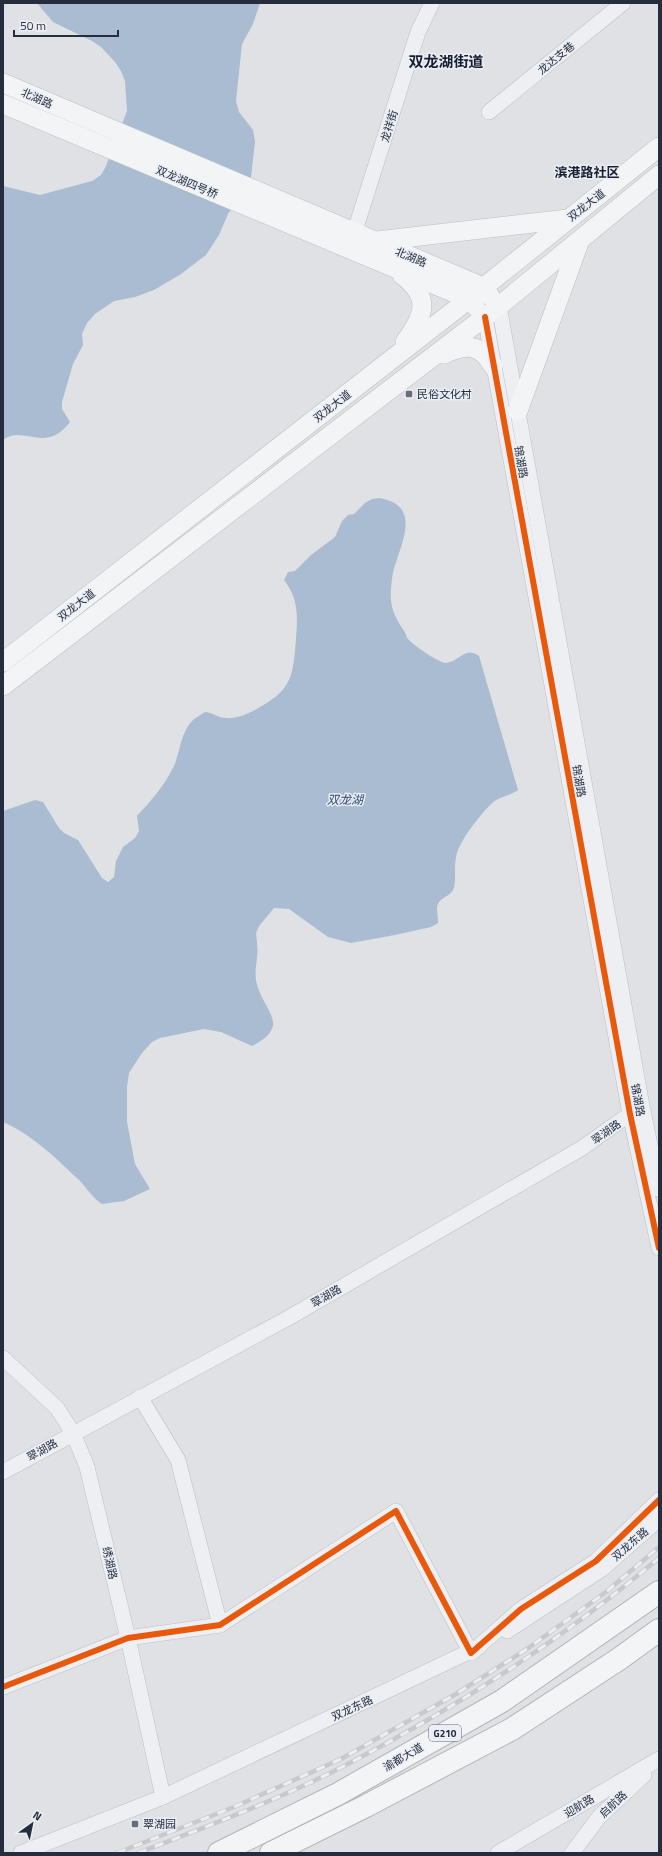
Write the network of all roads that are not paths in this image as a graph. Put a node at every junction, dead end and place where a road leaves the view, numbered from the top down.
1 (432, 3) edge
2 (623, 3) edge
3 (3, 83) edge
4 (3, 104) edge
5 (489, 112) dead end
6 (67, 121) junction
7 (659, 147) edge
8 (659, 175) edge
9 (316, 216) joint
10 (568, 219) junction
11 (311, 234) joint
12 (580, 240) junction
13 (352, 241) junction
14 (374, 241) junction
15 (391, 267) junction
16 (476, 293) junction
17 (492, 312) junction
18 (393, 358) junction
19 (428, 361) junction
20 (494, 366) junction
21 (518, 412) junction
22 (3, 662) edge
23 (3, 686) edge
24 (636, 1110) junction
25 (659, 1189) edge
26 (659, 1248) edge
27 (3, 1358) edge
28 (140, 1397) junction
29 (73, 1433) junction
30 (3, 1472) edge
31 (659, 1500) edge
32 (659, 1519) edge
33 (659, 1582) edge
34 (659, 1592) edge
35 (220, 1625) junction
36 (659, 1630) edge
37 (599, 1634) junction
38 (128, 1638) junction
39 (470, 1653) junction
40 (3, 1686) edge
41 (659, 1760) edge
42 (163, 1797) junction
43 (21, 1853) edge
44 (219, 1853) edge
45 (271, 1853) edge
46 (498, 1853) edge
47 (572, 1853) edge

1 - 13 street, 龙祥街
2 - 5 street, 龙达支巷
3 - 6 main road, 北湖路
4 - 6 main road, 北湖路
6 - 9 main road, 双龙湖四号桥
6 - 11 main road, 双龙湖四号桥
7 - 10 main road, 双龙大道
8 - 12 main road, 双龙大道
9 - 13 main road, 北湖路
10 - 14 main road
10 - 16 main road, 双龙大道
11 - 13 main road, 北湖路
12 - 17 main road, 双龙大道
12 - 21 main road
13 - 14 main road, 北湖路
13 - 15 main road, 北湖路
14 - 16 main road, 北湖路
15 - 16 main road, 北湖路
15 - 18 main road
16 - 17 main road, 北湖路
16 - 18 main road, 双龙大道
17 - 19 main road, 双龙大道
17 - 20 street, 锦湖路
17 - 21 street, 锦湖路
18 - 22 main road, 双龙大道
19 - 20 main road
19 - 23 main road, 双龙大道
20 - 24 street, 锦湖路
21 - 24 street, 锦湖路
24 - 25 street, 锦湖路
24 - 26 street, 锦湖路
24 - 28 street, 翠湖路
27 - 29 street, 绣湖路
28 - 29 street, 翠湖路
28 - 35 street
29 - 30 street, 翠湖路
29 - 38 street, 绣湖路
31 - 39 street
32 - 39 street, 双龙东路
33 - 37 highway
34 - 37 highway, 渝都大道 / G210
35 - 38 street
35 - 39 street
36 - 45 highway
37 - 44 highway, 渝都大道 / G210
38 - 40 street
38 - 42 street, 绣湖路
39 - 42 street, 双龙东路
41 - 46 street, 迎航路
41 - 47 street, 启航路
42 - 43 street, 双龙东路

